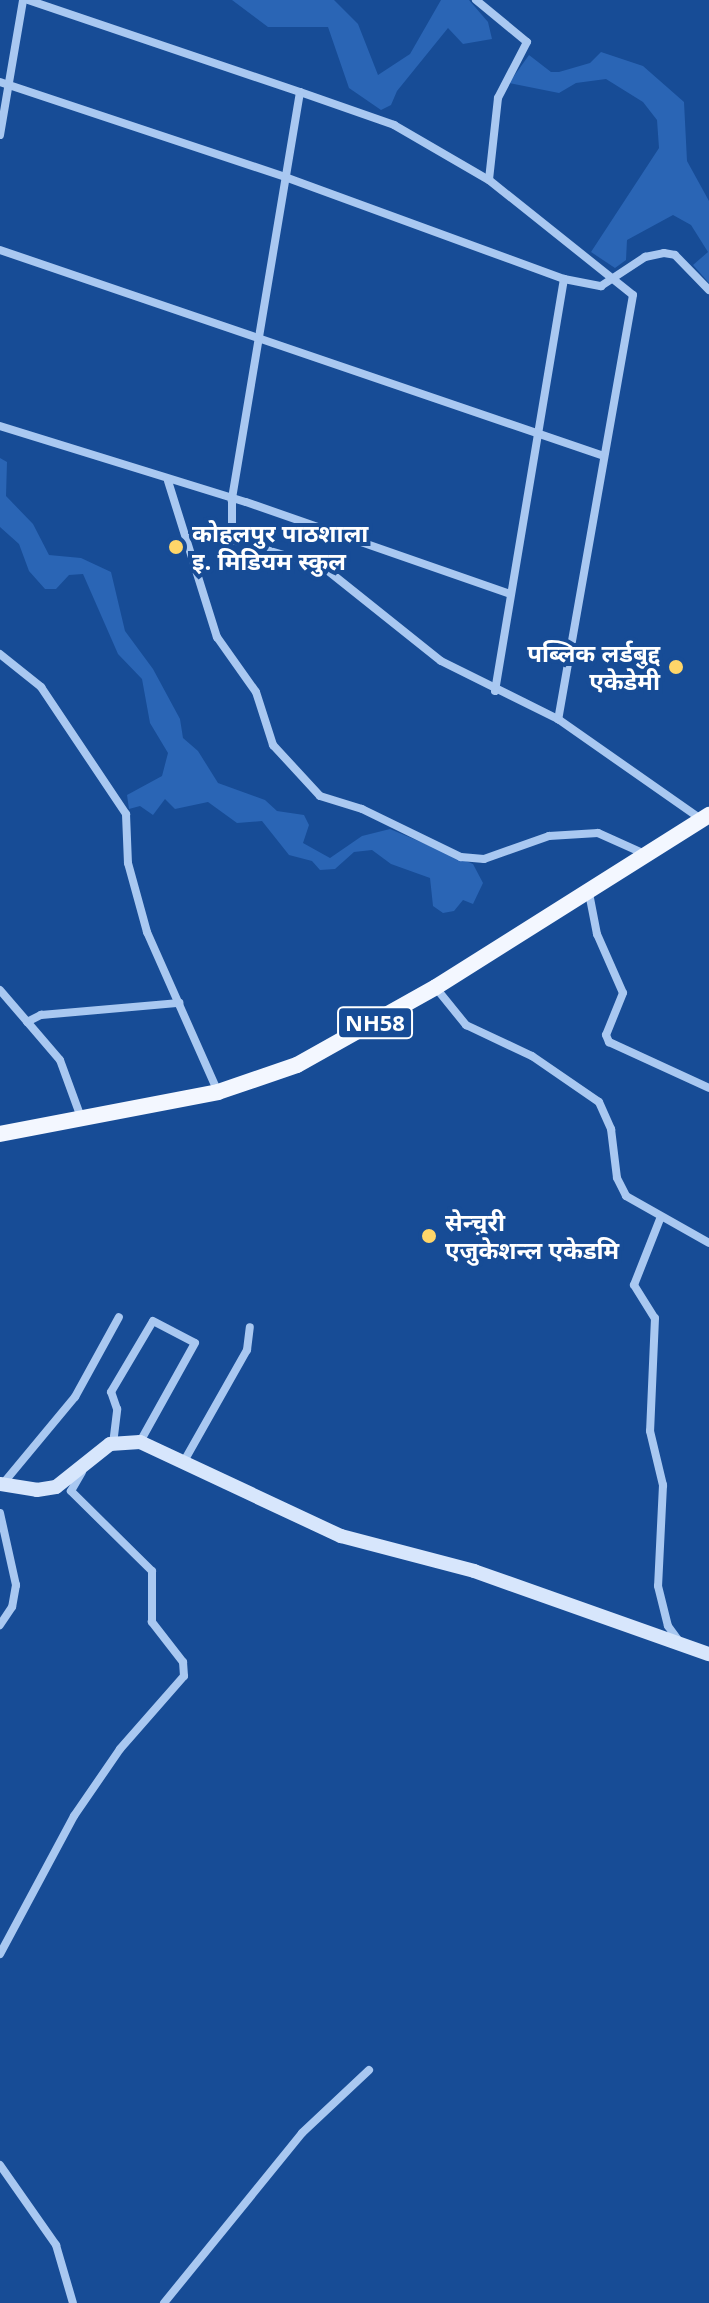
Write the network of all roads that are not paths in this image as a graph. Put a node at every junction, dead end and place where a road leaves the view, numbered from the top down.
1 (25, 0) edge
2 (476, 0) edge
3 (4, 84) edge
4 (300, 92) junction
5 (0, 135) edge
6 (285, 177) junction
7 (489, 180) junction
8 (0, 250) edge
9 (564, 279) junction
10 (617, 279) junction
11 (709, 290) edge
12 (259, 338) junction
13 (0, 426) edge
14 (535, 434) junction
15 (601, 455) junction
16 (168, 481) junction
17 (232, 500) junction
18 (510, 594) junction
19 (0, 654) edge
20 (495, 691) junction
21 (558, 719) junction
22 (705, 817) edge
23 (645, 854) junction
24 (589, 893) junction
25 (436, 987) junction
26 (0, 990) edge
27 (179, 1003) junction
28 (27, 1022) junction
29 (709, 1088) edge
30 (218, 1092) junction
31 (82, 1120) junction
32 (0, 1134) edge
33 (660, 1219) junction
34 (709, 1243) edge
35 (119, 1317) dead end
36 (250, 1327) dead end
37 (140, 1442) junction
38 (113, 1444) junction
39 (183, 1463) junction
40 (83, 1470) junction
41 (0, 1485) edge
42 (0, 1491) edge
43 (0, 1513) edge
44 (0, 1625) edge
45 (680, 1642) junction
46 (709, 1654) edge
47 (0, 1954) edge
48 (369, 2070) dead end
49 (0, 2165) edge
50 (73, 2303) edge
51 (164, 2303) edge

1 - 3 street
1 - 4 street
2 - 7 street
3 - 5 street
3 - 6 street
4 - 6 street
4 - 7 street
6 - 9 street
6 - 12 street
7 - 10 street
8 - 12 street
9 - 10 street
9 - 14 street
10 - 11 street
10 - 15 street
12 - 14 street
12 - 17 street
13 - 16 street
14 - 15 street
14 - 18 street
15 - 21 street
16 - 17 street
16 - 23 street
17 - 18 street
17 - 20 street
18 - 20 street
19 - 27 street
20 - 21 street
21 - 22 street
22 - 23 main road, NH58
23 - 24 main road, NH58
24 - 25 main road, NH58
24 - 29 street
25 - 30 main road, NH58
25 - 33 street
26 - 28 street
27 - 28 street
27 - 30 street
28 - 31 street
30 - 31 main road, NH58
31 - 32 main road, NH58
33 - 34 street
33 - 45 street
35 - 41 street
36 - 39 street
37 - 38 street
37 - 38 street
37 - 39 street
38 - 40 street
39 - 45 street
40 - 41 street
40 - 47 street
41 - 42 street
43 - 44 street
45 - 46 street
48 - 51 street
49 - 50 street

